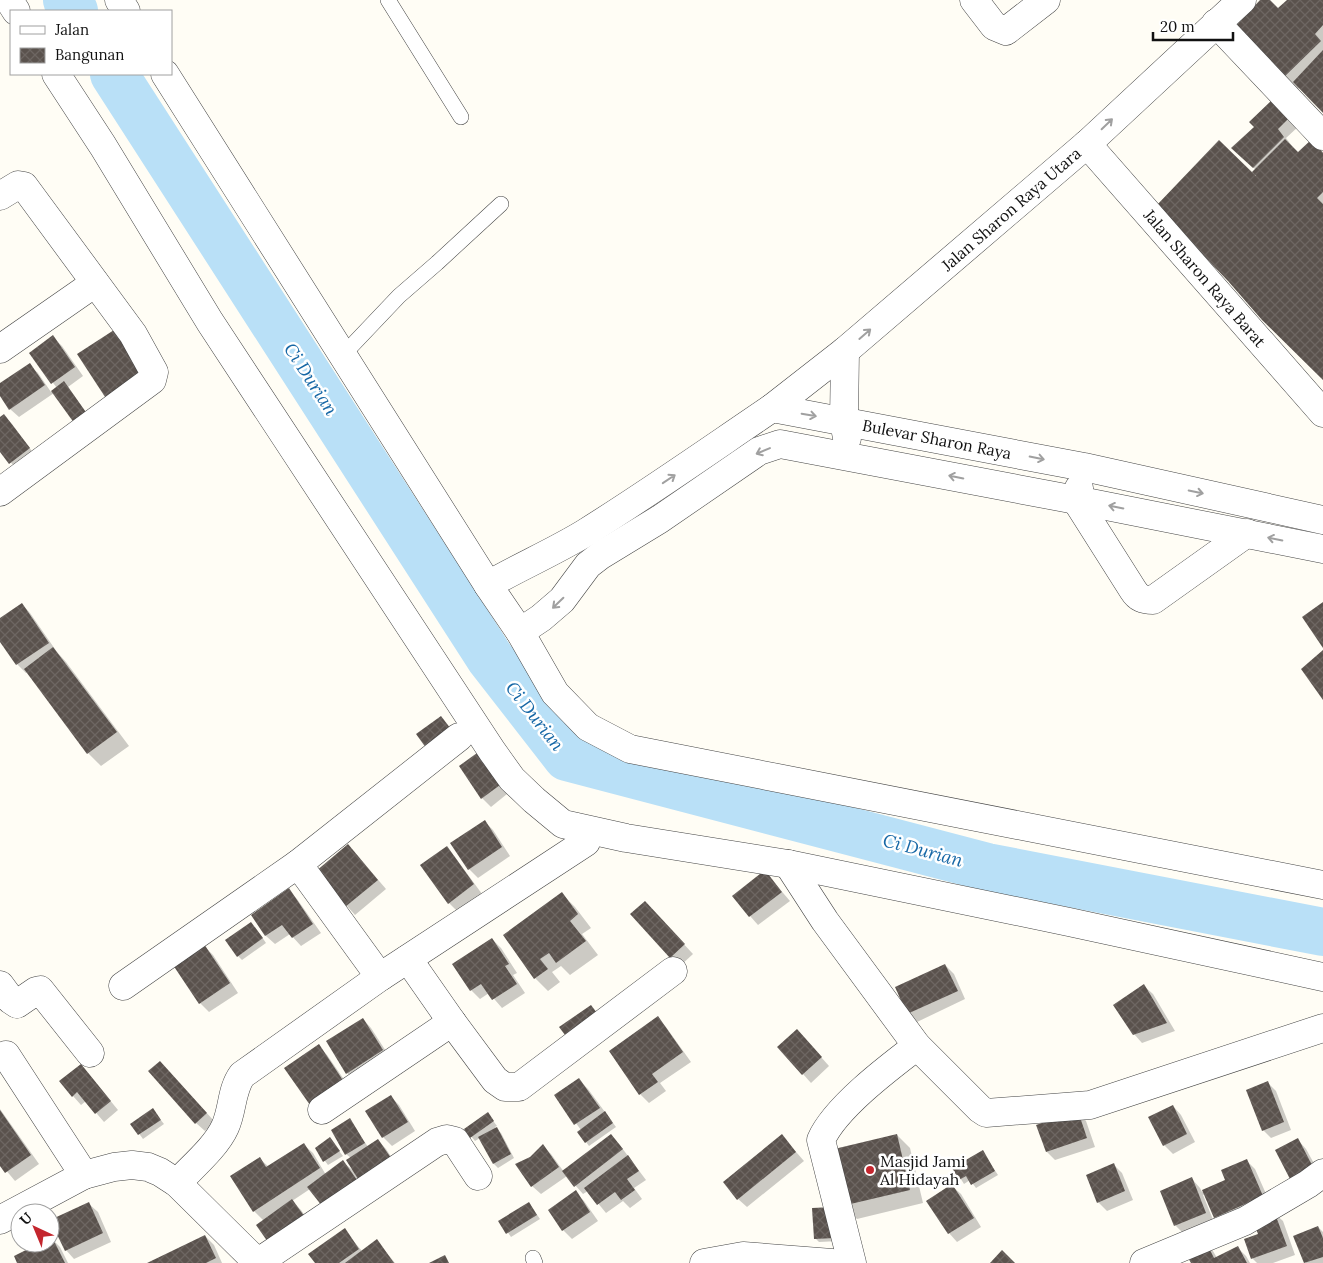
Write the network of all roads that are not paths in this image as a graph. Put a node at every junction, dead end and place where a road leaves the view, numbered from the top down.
1 (388, 0) edge
2 (974, 0) edge
3 (1046, 0) edge
4 (1242, 0) edge
5 (1216, 23) junction
6 (57, 75) edge
7 (166, 75) edge
8 (461, 117) dead end
9 (1323, 136) edge
10 (1087, 144) junction
11 (2, 195) edge
12 (501, 204) dead end
13 (95, 283) junction
14 (0, 349) edge
15 (845, 351) junction
16 (342, 356) junction
17 (772, 408) junction
18 (1323, 413) edge
19 (844, 421) junction
20 (850, 457) junction
21 (1084, 467) junction
22 (0, 492) edge
23 (645, 495) junction
24 (1076, 500) junction
25 (660, 519) junction
26 (1323, 520) edge
27 (1247, 533) junction
28 (575, 538) junction
29 (1323, 549) edge
30 (594, 560) junction
31 (488, 585) junction
32 (520, 632) junction
33 (459, 737) dead end
34 (586, 842) dead end
35 (298, 864) junction
36 (788, 864) junction
37 (1323, 885) edge
38 (408, 960) junction
39 (673, 971) dead end
40 (380, 977) junction
41 (1323, 977) edge
42 (0, 985) edge
43 (123, 986) dead end
44 (452, 1022) junction
45 (1323, 1028) edge
46 (917, 1046) junction
47 (90, 1053) dead end
48 (6, 1055) dead end
49 (322, 1110) dead end
50 (1323, 1173) edge
51 (84, 1175) junction
52 (478, 1176) dead end
53 (177, 1183) junction
54 (0, 1220) edge
55 (786, 1261) edge
56 (258, 1263) edge
57 (704, 1263) edge
58 (832, 1263) edge
59 (852, 1263) edge
60 (1144, 1263) edge

1 - 8 lane
2 - 3 street
4 - 5 street, Jalan Sharon Raya Utara
5 - 9 street
10 -> 5 street, Jalan Sharon Raya Utara
6 - 36 street
7 - 16 street
15 -> 10 street, Jalan Sharon Raya Utara
10 - 18 street, Jalan Sharon Raya Barat
11 - 13 street
12 - 16 lane
13 - 14 street
13 - 22 street
15 - 17 street, Jalan Sharon Raya Utara
15 - 19 street
16 - 31 street
17 -> 19 street, Bulevar Sharon Raya
23 -> 17 street
19 - 20 street
19 -> 21 street, Bulevar Sharon Raya
24 -> 20 street, Bulevar Sharon Raya
20 -> 25 street, Bulevar Sharon Raya
21 - 24 street
21 -> 26 street, Bulevar Sharon Raya
23 - 25 street
23 - 28 street
27 -> 24 street, Bulevar Sharon Raya
24 - 27 street
25 - 30 street, Bulevar Sharon Raya
29 -> 27 street, Bulevar Sharon Raya
28 - 30 street
28 - 31 street
30 -> 32 street
31 - 32 street
32 - 37 street
33 - 35 street
34 - 38 street
35 - 40 street
35 - 43 street
36 - 41 street
36 - 46 street
38 - 40 street
38 - 44 street
39 - 44 street
40 - 53 street
42 - 47 street
44 - 49 street
45 - 46 street
46 - 59 street
48 - 51 street
50 - 60 street
51 - 53 street
51 - 54 street
52 - 56 street
53 - 56 street
55 - 57 street
55 - 58 street

